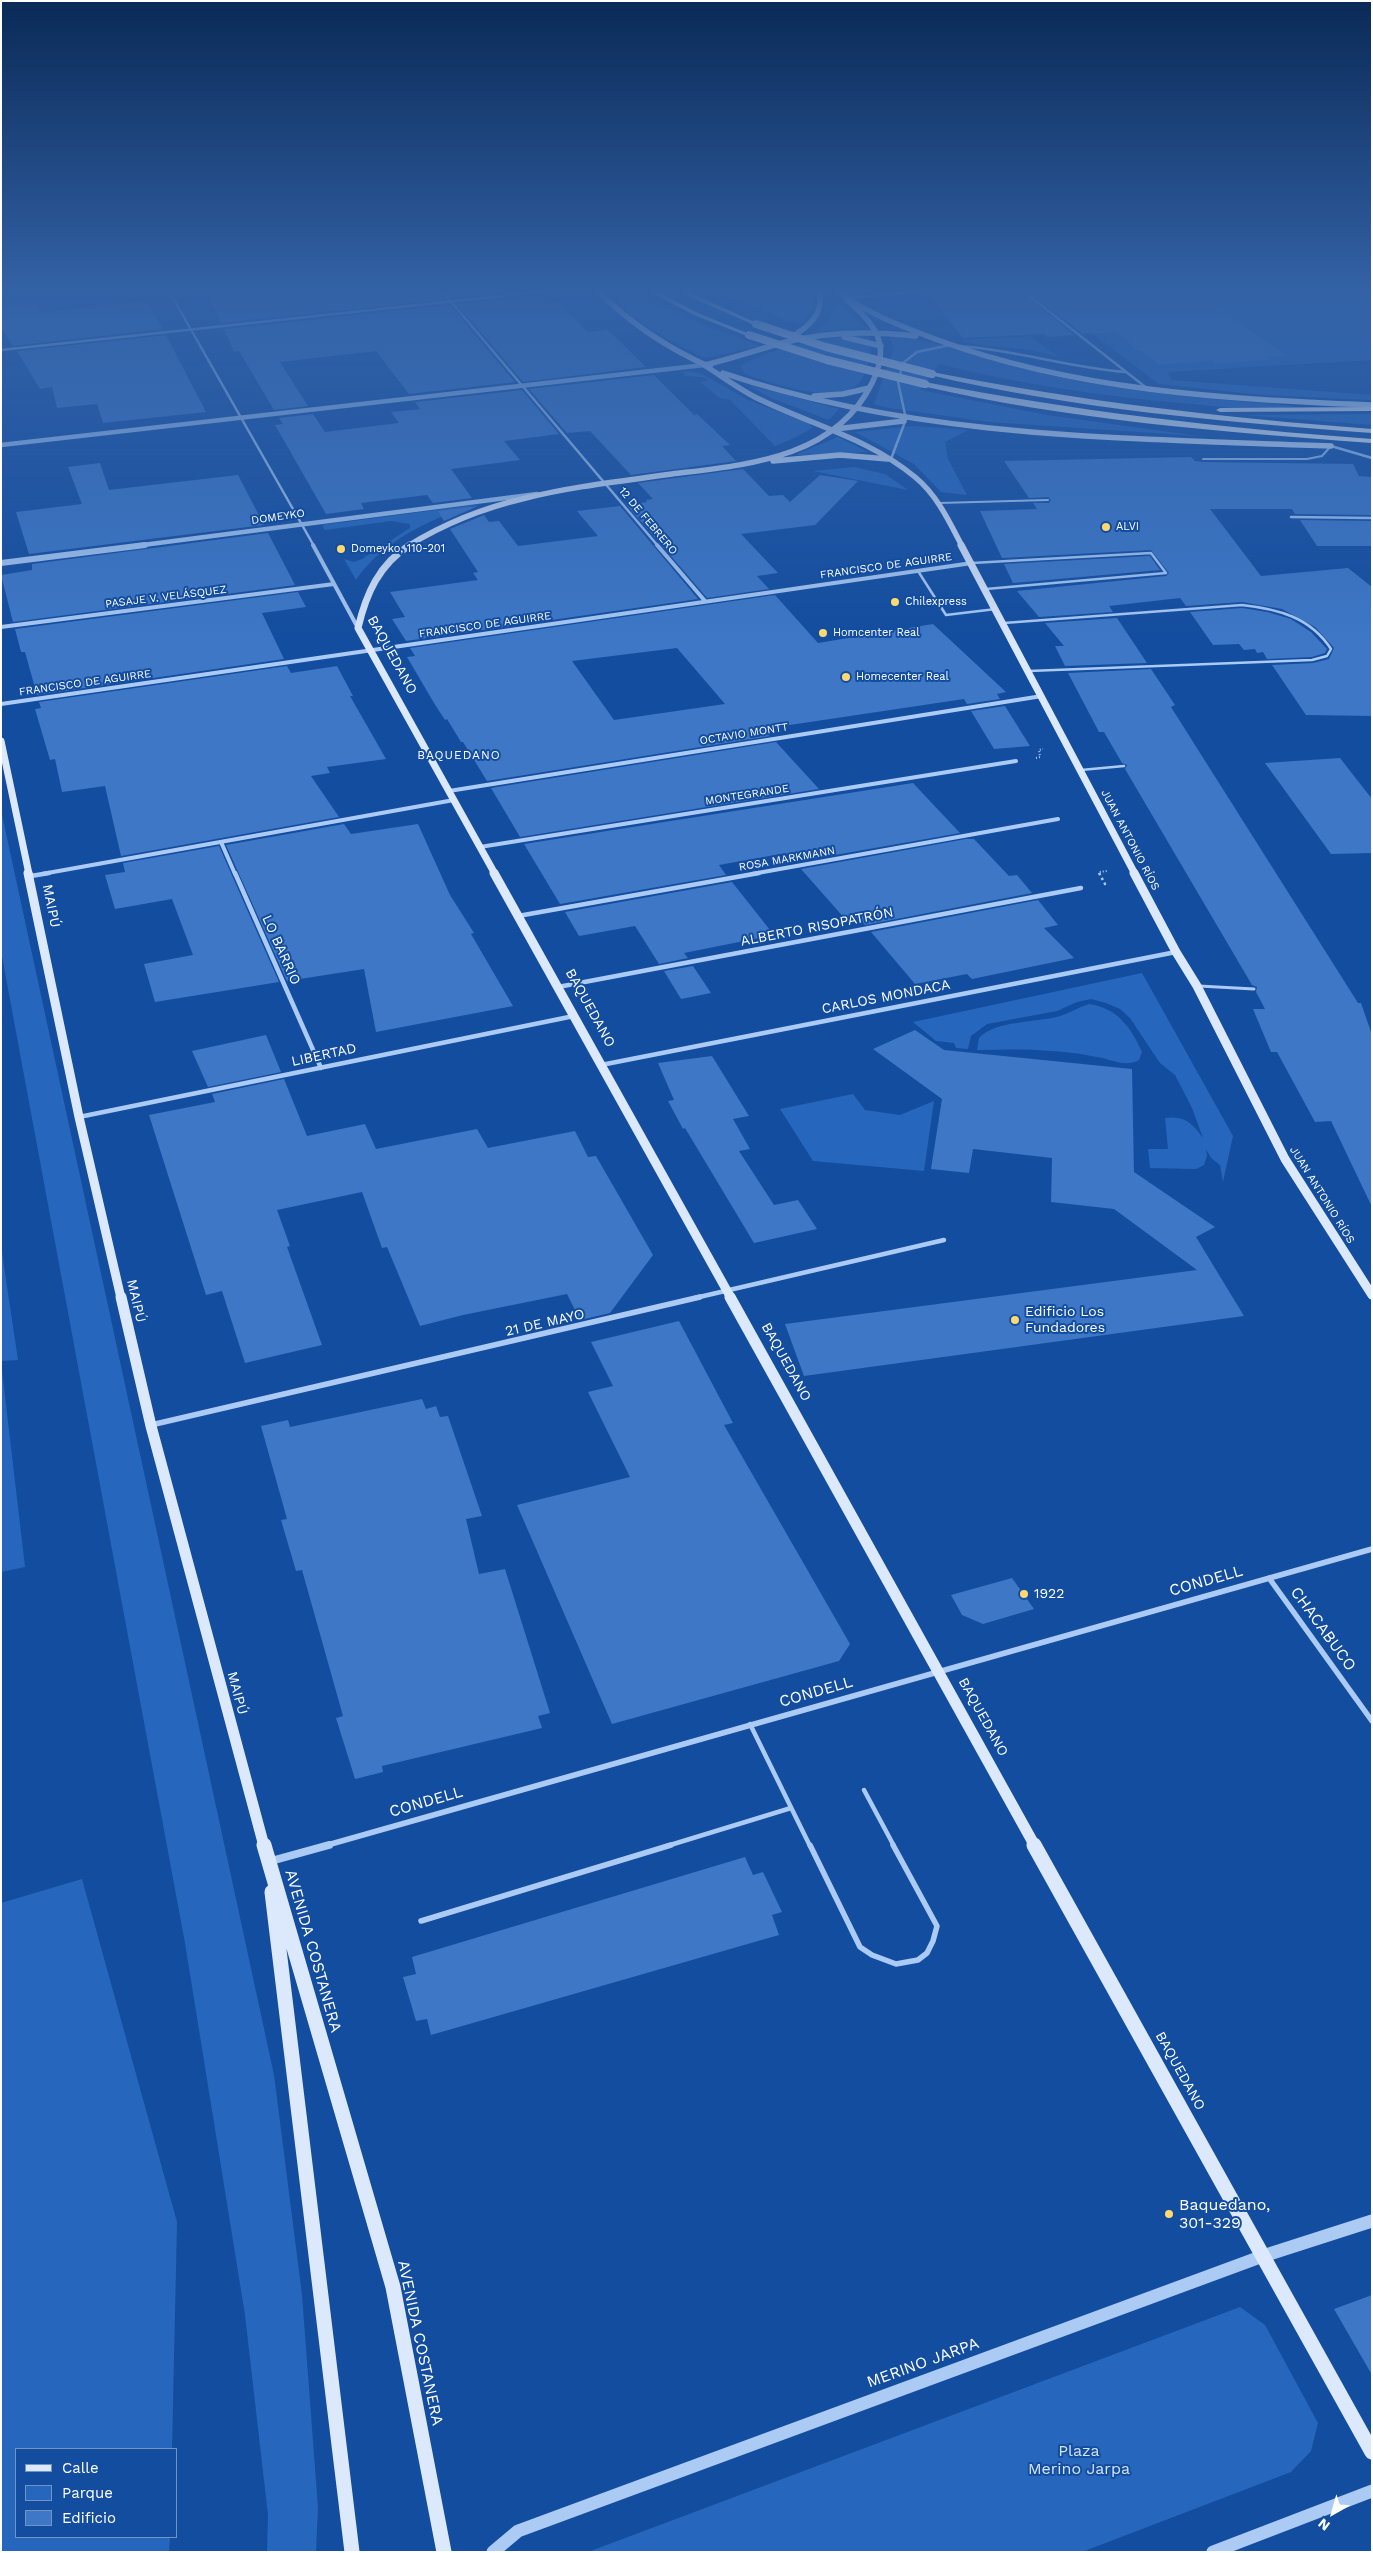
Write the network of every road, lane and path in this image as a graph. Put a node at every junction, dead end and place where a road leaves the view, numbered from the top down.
1 (236, 410) edge
2 (307, 410) edge
3 (543, 410) edge
4 (787, 410) edge
5 (854, 410) edge
6 (861, 410) edge
7 (903, 410) edge
8 (1071, 410) edge
9 (1148, 410) edge
10 (1223, 410) edge
11 (1264, 410) edge
12 (240, 418) junction
13 (905, 419) junction
14 (835, 429) junction
15 (1372, 431) edge
16 (1372, 441) edge
17 (1, 446) edge
18 (1331, 446) junction
19 (1372, 446) edge
20 (1372, 458) edge
21 (891, 459) junction
22 (1203, 459) dead end
23 (762, 462) junction
24 (606, 485) junction
25 (557, 491) junction
26 (1048, 500) dead end
27 (939, 503) junction
28 (1292, 517) dead end
29 (1372, 518) edge
30 (302, 524) junction
31 (1, 563) edge
32 (972, 563) junction
33 (918, 571) junction
34 (334, 584) junction
35 (986, 589) junction
36 (705, 601) junction
37 (996, 609) junction
38 (1004, 623) junction
39 (1, 628) edge
40 (358, 628) junction
41 (371, 650) junction
42 (1029, 671) junction
43 (1042, 696) junction
44 (1, 704) edge
45 (1, 742) edge
46 (1068, 746) junction
47 (1016, 761) joint
48 (1124, 766) dead end
49 (1081, 770) junction
50 (449, 791) junction
51 (454, 800) junction
52 (1058, 819) dead end
53 (221, 842) junction
54 (480, 847) junction
55 (1133, 870) junction
56 (31, 876) junction
57 (1081, 888) joint
58 (518, 916) junction
59 (1176, 952) junction
60 (1197, 986) junction
61 (558, 987) junction
62 (1254, 989) dead end
63 (574, 1016) junction
64 (601, 1065) junction
65 (320, 1068) junction
66 (79, 1117) junction
67 (944, 1240) dead end
68 (727, 1292) junction
69 (1372, 1294) edge
70 (151, 1426) junction
71 (1372, 1549) edge
72 (1269, 1578) junction
73 (938, 1672) junction
74 (1372, 1721) edge
75 (750, 1724) junction
76 (864, 1790) dead end
77 (791, 1808) junction
78 (268, 1861) junction
79 (422, 1921) dead end
80 (1372, 2221) edge
81 (1263, 2256) junction
82 (1372, 2452) edge
83 (1372, 2491) edge
84 (352, 2552) edge
85 (444, 2552) edge
86 (493, 2552) edge
87 (1213, 2552) edge

1 - 12 street, BAQUEDANO
2 - 12 street
3 - 24 street, 12 DE FEBRERO
4 - 14 main road, JUAN ANTONIO RÍOS
5 - 14 main road, DOMEYKO
6 - 13 main road
7 - 13 street
8 - 16 highway, bridge
9 - 15 highway
10 - 11 highway
12 - 17 street
12 - 30 street, BAQUEDANO
13 - 14 main road
13 - 18 main road
13 - 21 street
14 - 21 main road, JUAN ANTONIO RÍOS
14 - 23 main road, DOMEYKO
18 - 19 highway
18 - 20 street
18 - 22 lane
21 - 23 main road
21 - 27 main road, JUAN ANTONIO RÍOS
23 - 24 main road, DOMEYKO
24 - 25 main road, DOMEYKO
24 - 36 street, 12 DE FEBRERO
25 - 30 street, DOMEYKO
25 - 40 main road, DOMEYKO
26 - 27 lane
27 - 32 main road, JUAN ANTONIO RÍOS
28 - 29 street
30 - 31 street, DOMEYKO
30 - 34 street, BAQUEDANO
32 - 33 street, FRANCISCO DE AGUIRRE
32 - 35 main road, JUAN ANTONIO RÍOS
32 - 35 lane
33 - 36 street, FRANCISCO DE AGUIRRE
33 - 37 lane
34 - 39 street, PASAJE V. VELÁSQUEZ
34 - 40 street, BAQUEDANO
35 - 37 main road, JUAN ANTONIO RÍOS
36 - 41 street, FRANCISCO DE AGUIRRE
37 - 38 main road, JUAN ANTONIO RÍOS
38 - 42 main road, JUAN ANTONIO RÍOS
38 - 42 lane
40 - 41 main road, BAQUEDANO
41 - 44 street, FRANCISCO DE AGUIRRE
41 - 50 main road, BAQUEDANO
42 - 43 main road, JUAN ANTONIO RÍOS
43 - 46 main road, JUAN ANTONIO RÍOS
43 - 50 street, OCTAVIO MONTT
45 - 56 main road, MAIPÚ
46 - 47 path
46 - 49 main road, JUAN ANTONIO RÍOS
47 - 54 street, MONTEGRANDE
48 - 49 lane
49 - 55 main road, JUAN ANTONIO RÍOS
50 - 51 main road, BAQUEDANO
51 - 53 street
51 - 54 main road, BAQUEDANO
52 - 58 street, ROSA MARKMANN
53 - 56 street
53 - 65 street, LO BARRIO
54 - 58 main road, BAQUEDANO
55 - 57 path
55 - 59 main road, JUAN ANTONIO RÍOS
56 - 66 main road, MAIPÚ
57 - 61 street, ALBERTO RISOPATRÓN
58 - 61 main road, BAQUEDANO
59 - 60 main road, JUAN ANTONIO RÍOS
59 - 64 street, CARLOS MONDACA
60 - 62 lane
60 - 69 main road, JUAN ANTONIO RÍOS
61 - 63 main road, BAQUEDANO
63 - 64 main road, BAQUEDANO
63 - 65 street, LIBERTAD
64 - 68 main road, BAQUEDANO
65 - 66 street, LIBERTAD
66 - 70 main road, MAIPÚ
67 - 68 street, 21 DE MAYO
68 - 70 street, 21 DE MAYO
68 - 73 main road, BAQUEDANO
70 - 78 main road, MAIPÚ
71 - 72 street, CONDELL
72 - 73 street, CONDELL
72 - 74 street, CHACABUCO
73 - 75 street, CONDELL
73 - 81 main road, BAQUEDANO
75 - 77 lane
75 - 78 street, CONDELL
76 - 77 lane
77 - 79 lane
78 - 84 main road, AVENIDA COSTANERA
78 - 85 main road, AVENIDA COSTANERA
80 - 81 street, MERINO JARPA
81 - 82 main road, BAQUEDANO
81 - 86 street, MERINO JARPA
83 - 87 street

